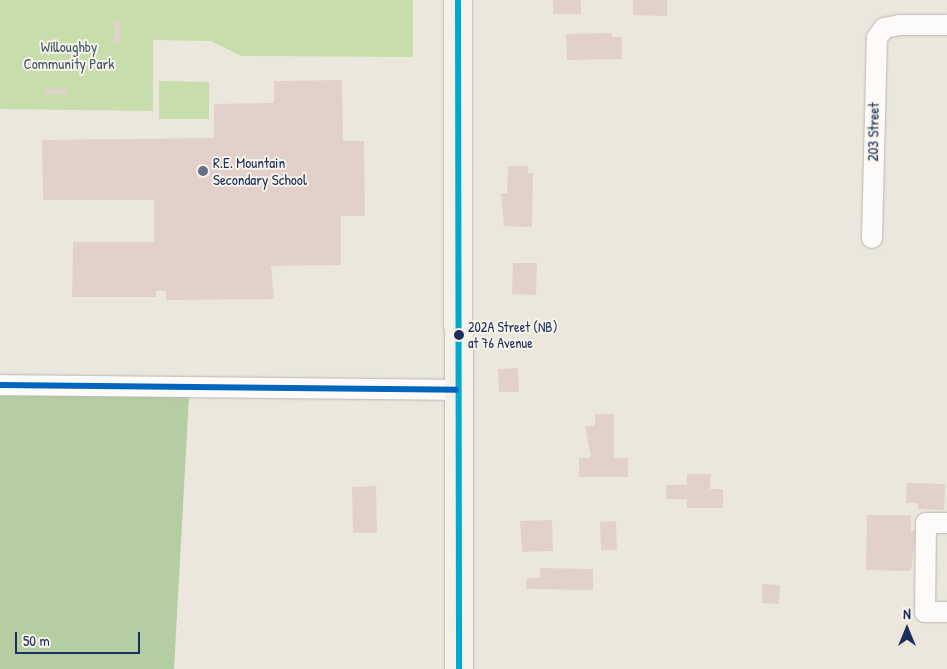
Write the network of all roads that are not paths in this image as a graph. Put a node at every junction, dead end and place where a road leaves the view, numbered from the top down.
1 (458, 0) edge
2 (947, 25) edge
3 (872, 238) dead end
4 (0, 385) edge
5 (456, 390) junction
6 (947, 523) edge
7 (947, 612) edge
8 (459, 669) edge

1 - 5 main road
2 - 3 street, 203 Street
4 - 5 street
5 - 8 main road
6 - 7 street

